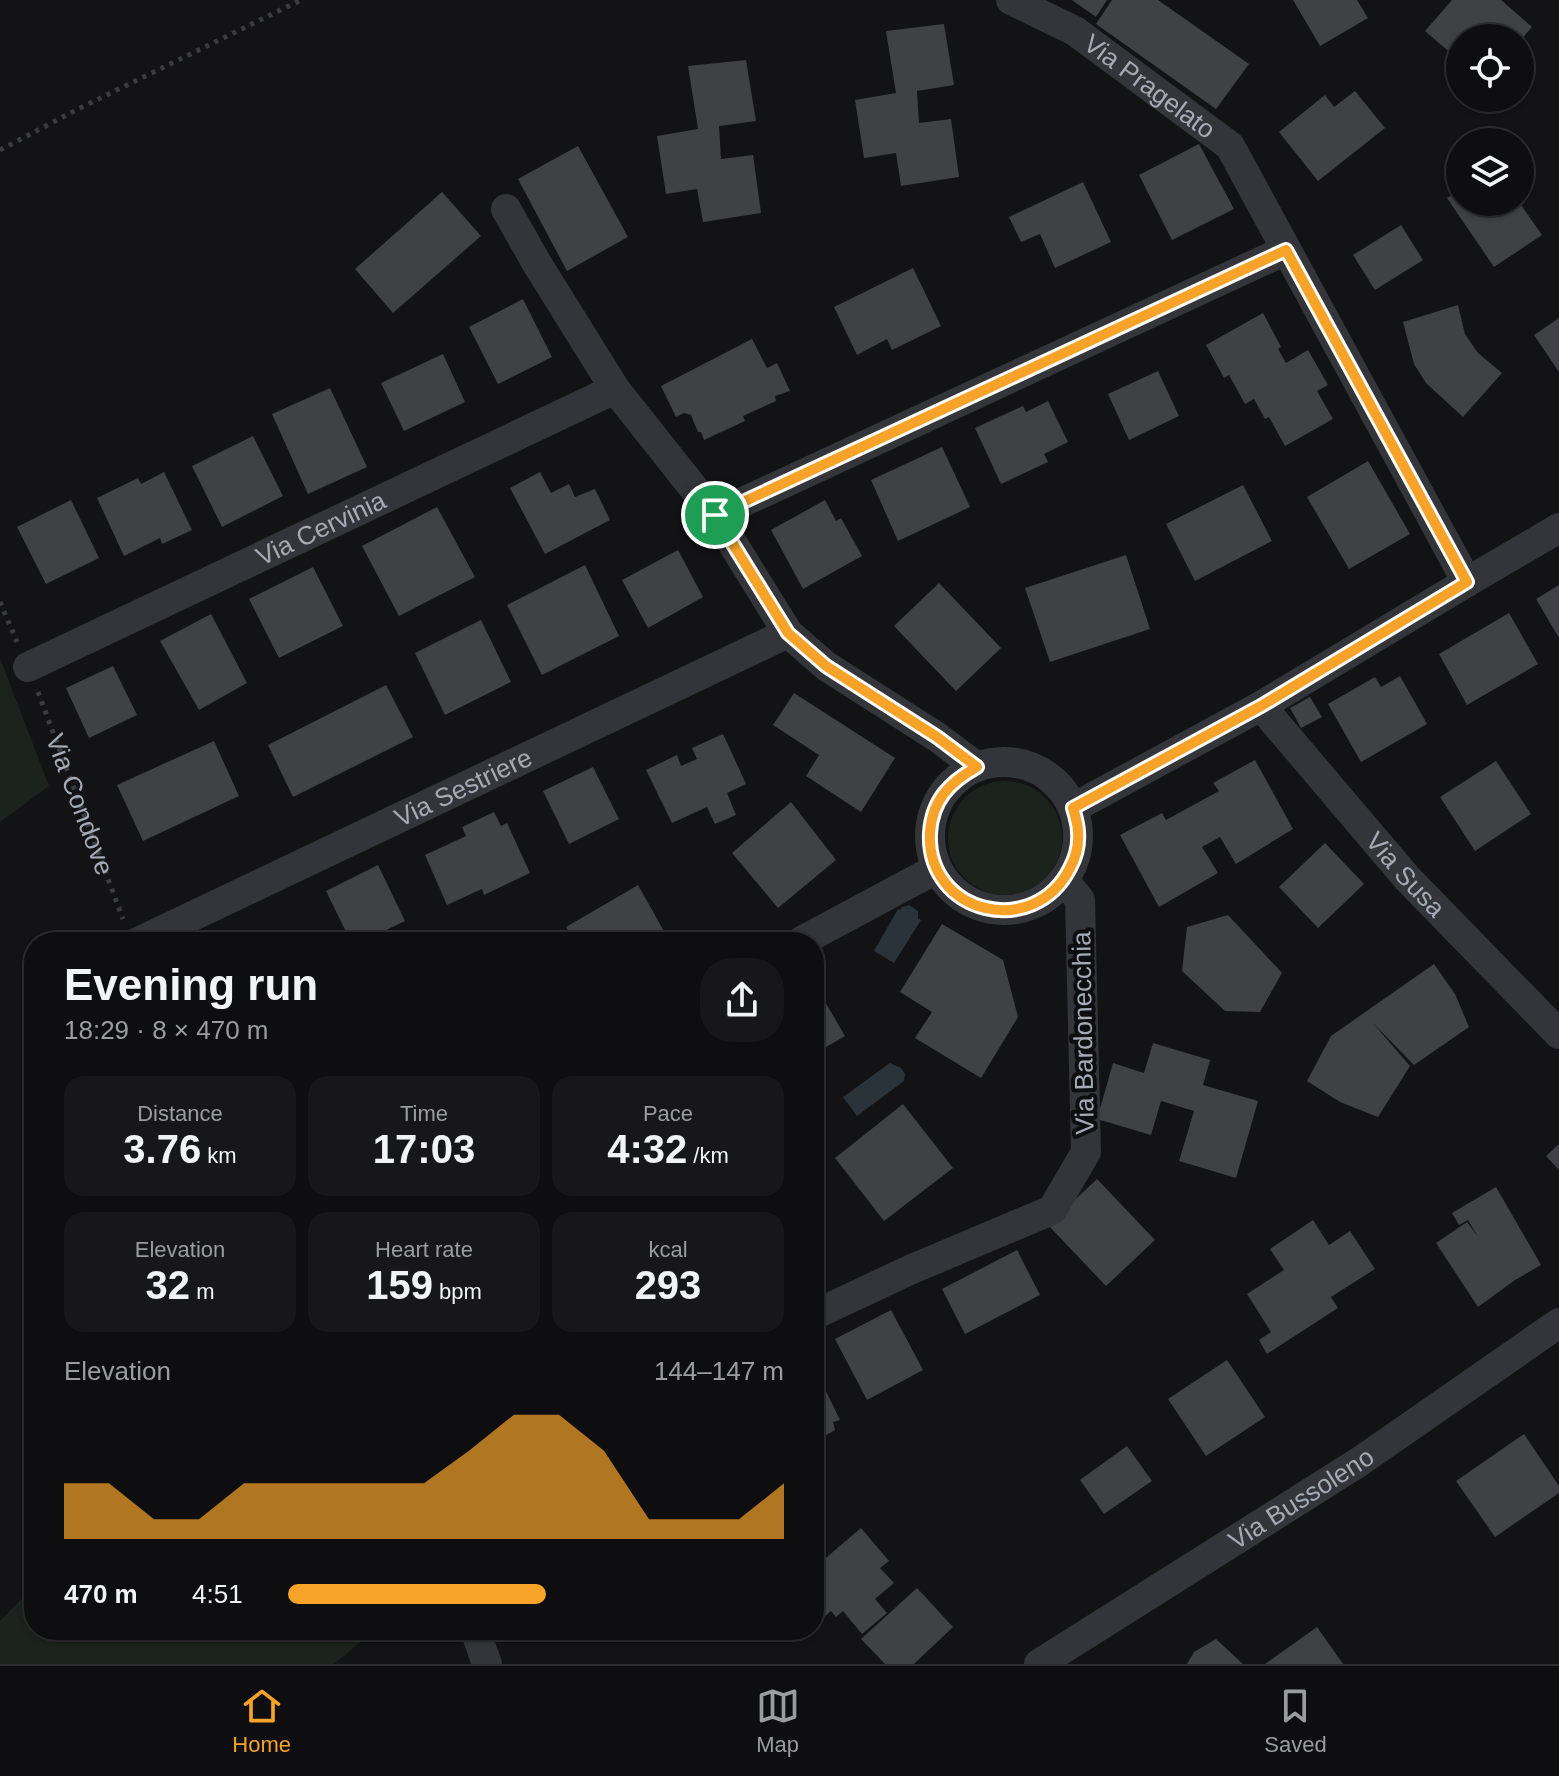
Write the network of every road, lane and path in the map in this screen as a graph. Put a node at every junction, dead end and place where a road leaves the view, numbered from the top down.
1 (301, 0) edge
2 (1011, 0) edge
3 (0, 150) edge
4 (506, 209) dead end
5 (1286, 250) junction
6 (615, 389) junction
7 (715, 515) junction
8 (1559, 528) edge
9 (1467, 582) junction
10 (0, 602) edge
11 (788, 633) junction
12 (28, 667) junction
13 (1261, 706) junction
14 (977, 767) junction
15 (1073, 808) junction
16 (936, 869) junction
17 (1064, 880) junction
18 (131, 932) edge
19 (139, 932) edge
20 (819, 932) edge
21 (1559, 1034) edge
22 (824, 1310) edge
23 (1559, 1323) edge
24 (479, 1640) edge
25 (487, 1664) edge
26 (1039, 1664) edge

1 - 3 path
2 - 5 street, Via Pragelato
4 - 6 street
5 - 7 street
5 - 9 street, Via Pragelato
6 - 7 street
6 - 12 street, Via Cervinia
7 - 11 street
8 - 9 street
9 - 13 street
10 - 12 path, Via Condove
11 - 14 street
11 - 19 street, Via Sestriere
12 - 18 path, Via Condove
13 - 15 street
13 - 21 street, Via Susa
14 - 15 street
14 - 16 street
15 - 17 street
16 - 17 street
16 - 20 street
17 - 22 street, Via Bardonecchia
23 - 26 street, Via Bussoleno
24 - 25 street

